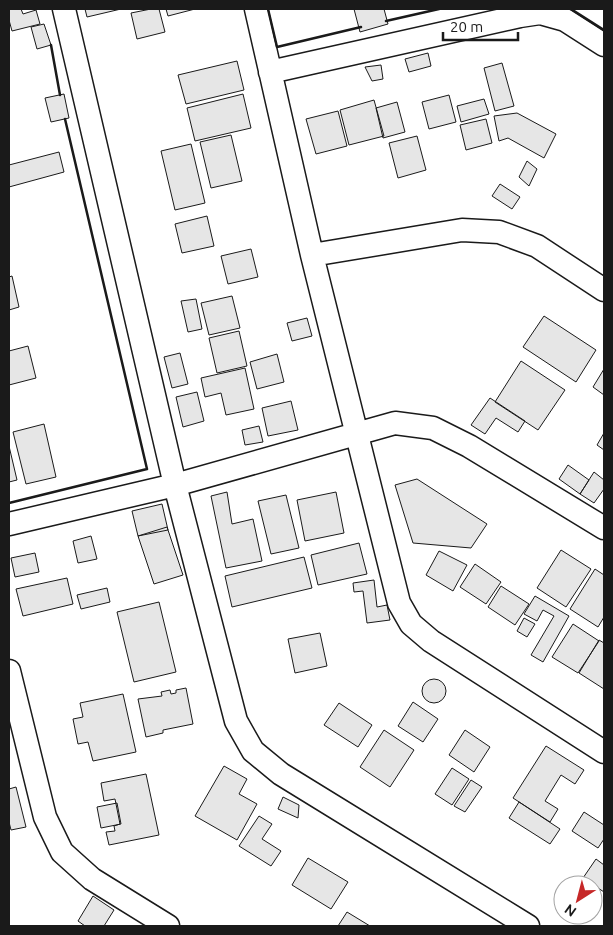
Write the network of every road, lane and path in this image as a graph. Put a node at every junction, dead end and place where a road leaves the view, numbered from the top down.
1 (64, 9) edge
2 (256, 9) edge
3 (604, 44) edge
4 (270, 72) junction
5 (312, 255) junction
6 (604, 290) edge
7 (357, 435) junction
8 (175, 485) junction
9 (9, 524) edge
10 (604, 528) edge
11 (9, 671) edge
12 (604, 752) edge
13 (168, 926) edge
14 (528, 926) edge

1 - 8 street
2 - 4 street
3 - 4 street
4 - 5 street
5 - 6 street
5 - 7 street
7 - 8 street
7 - 10 street
7 - 12 street
8 - 9 street
8 - 14 street
11 - 13 street

